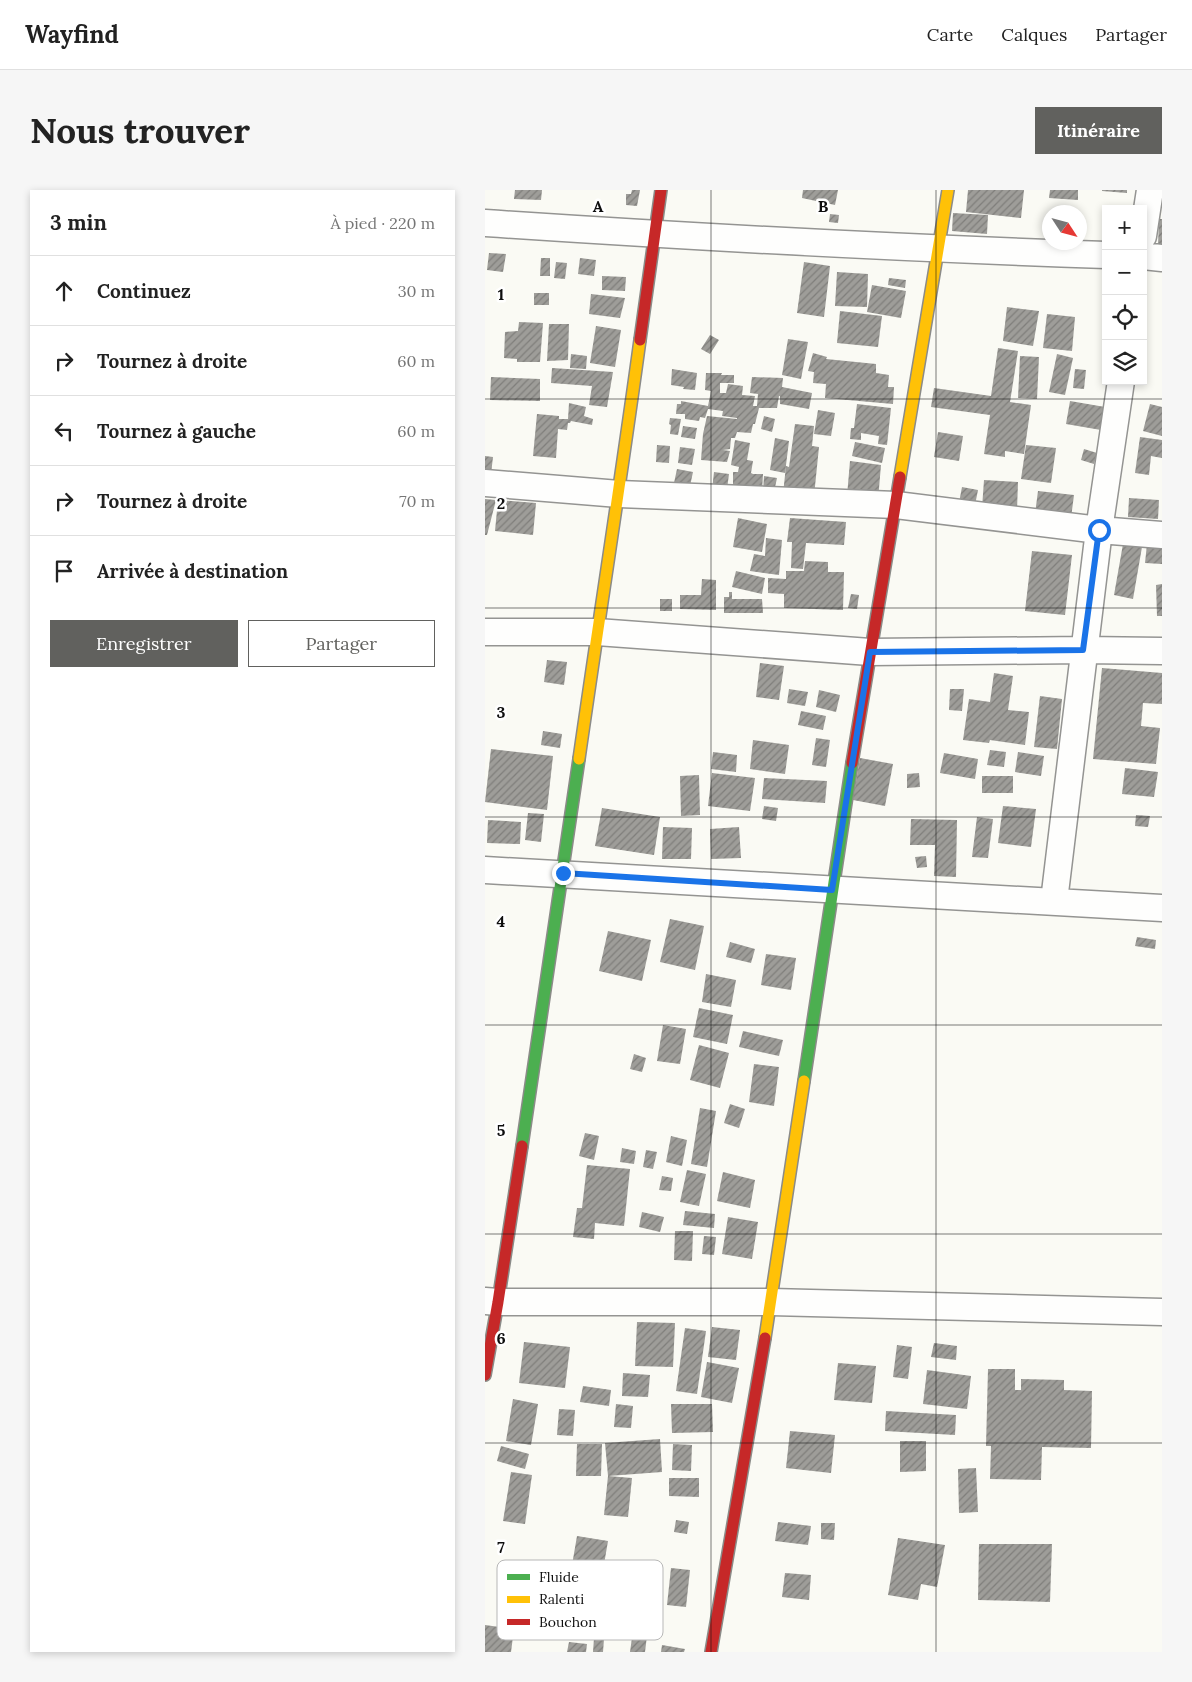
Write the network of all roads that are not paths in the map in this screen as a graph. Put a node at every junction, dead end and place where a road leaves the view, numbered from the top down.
1 (661, 190) edge
2 (948, 190) edge
3 (1150, 190) edge
4 (1147, 210) edge
5 (485, 223) edge
6 (654, 234) junction
7 (939, 250) junction
8 (1102, 255) edge
9 (1147, 256) edge
10 (1162, 258) edge
11 (1120, 385) edge
12 (485, 483) edge
13 (619, 494) junction
14 (897, 505) junction
15 (1099, 530) junction
16 (1162, 535) edge
17 (485, 632) edge
18 (597, 632) junction
19 (1083, 650) junction
20 (870, 652) junction
21 (1162, 652) edge
22 (485, 870) edge
23 (563, 873) junction
24 (832, 890) junction
25 (1054, 901) junction
26 (1162, 908) edge
27 (491, 1301) edge
28 (771, 1302) junction
29 (1162, 1312) edge
30 (485, 1375) edge
31 (711, 1652) edge

1 - 6 street
2 - 7 street
3 - 4 street
5 - 6 street
6 - 7 street
6 - 13 street
7 - 8 street
7 - 14 street
9 - 10 street
11 - 15 street
12 - 13 street
13 - 14 street
13 - 18 street
14 - 15 street
14 - 20 street
15 - 16 street
15 - 19 street
17 - 18 street
18 - 20 street
18 - 23 street
19 - 20 street
19 - 21 street
19 - 25 street
20 - 24 street
22 - 23 street
23 - 24 street
23 - 27 street
24 - 25 street
24 - 28 street
25 - 26 street
27 - 28 street
27 - 30 street
28 - 29 street
28 - 31 street

